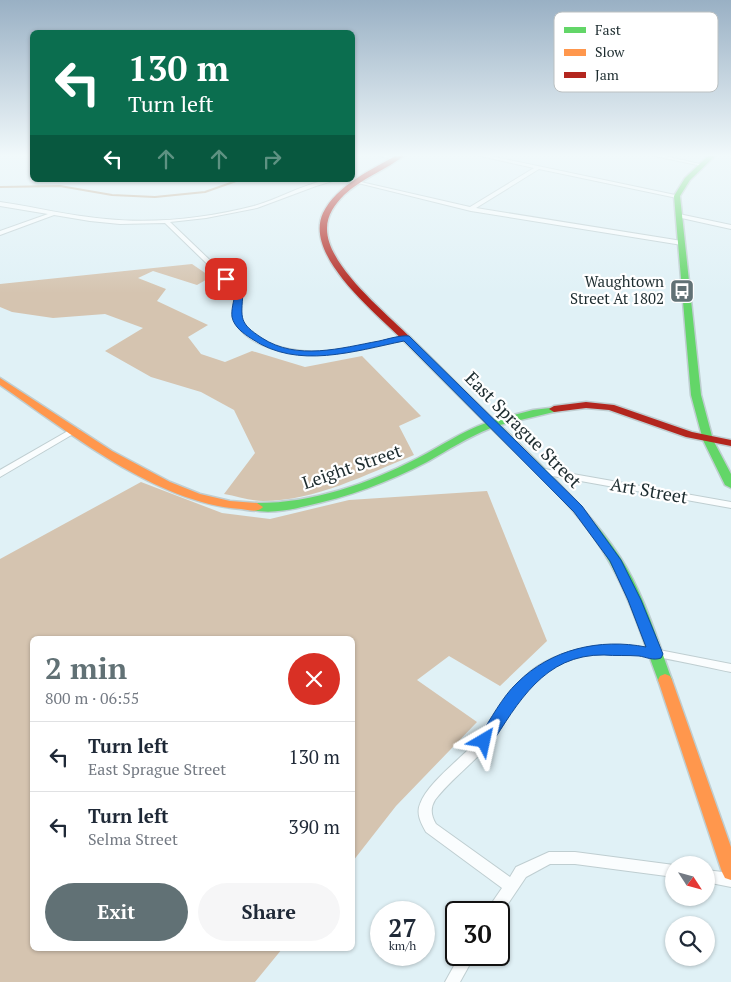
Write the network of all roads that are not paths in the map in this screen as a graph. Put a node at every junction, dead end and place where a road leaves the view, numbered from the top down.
1 (269, 201) edge
2 (334, 201) edge
3 (441, 201) edge
4 (483, 201) edge
5 (677, 201) edge
6 (0, 204) edge
7 (471, 208) junction
8 (52, 214) junction
9 (679, 216) junction
10 (166, 220) junction
11 (731, 227) edge
12 (0, 233) edge
13 (682, 242) junction
14 (406, 338) junction
15 (0, 381) edge
16 (492, 424) junction
17 (76, 430) junction
18 (708, 440) junction
19 (731, 443) edge
20 (538, 471) junction
21 (0, 474) edge
22 (731, 485) edge
23 (731, 505) edge
24 (656, 654) junction
25 (731, 668) edge
26 (665, 871) edge
27 (731, 872) edge
28 (715, 877) edge
29 (731, 880) edge
30 (510, 885) junction
31 (501, 901) edge
32 (461, 966) edge
33 (452, 982) edge

1 - 10 street
2 - 14 street, East Sprague Street
3 - 7 street
4 - 7 street
5 - 9 street
6 - 8 street
7 - 13 street
8 - 10 street
8 - 12 street
9 - 11 street
9 - 13 street
10 - 14 street
13 - 18 street
14 - 16 street, East Sprague Street
15 - 17 street, Leight Street
16 - 17 street, Leight Street
16 - 18 street, Leight Street
16 - 20 street, East Sprague Street
17 - 21 street
18 - 19 street, Leight Street
18 - 22 street
20 - 23 street, Art Street
20 - 24 street, East Sprague Street
24 - 25 street
24 - 27 street, East Sprague Street
24 - 30 street
26 - 30 street
28 - 29 street
30 - 31 street
32 - 33 street

